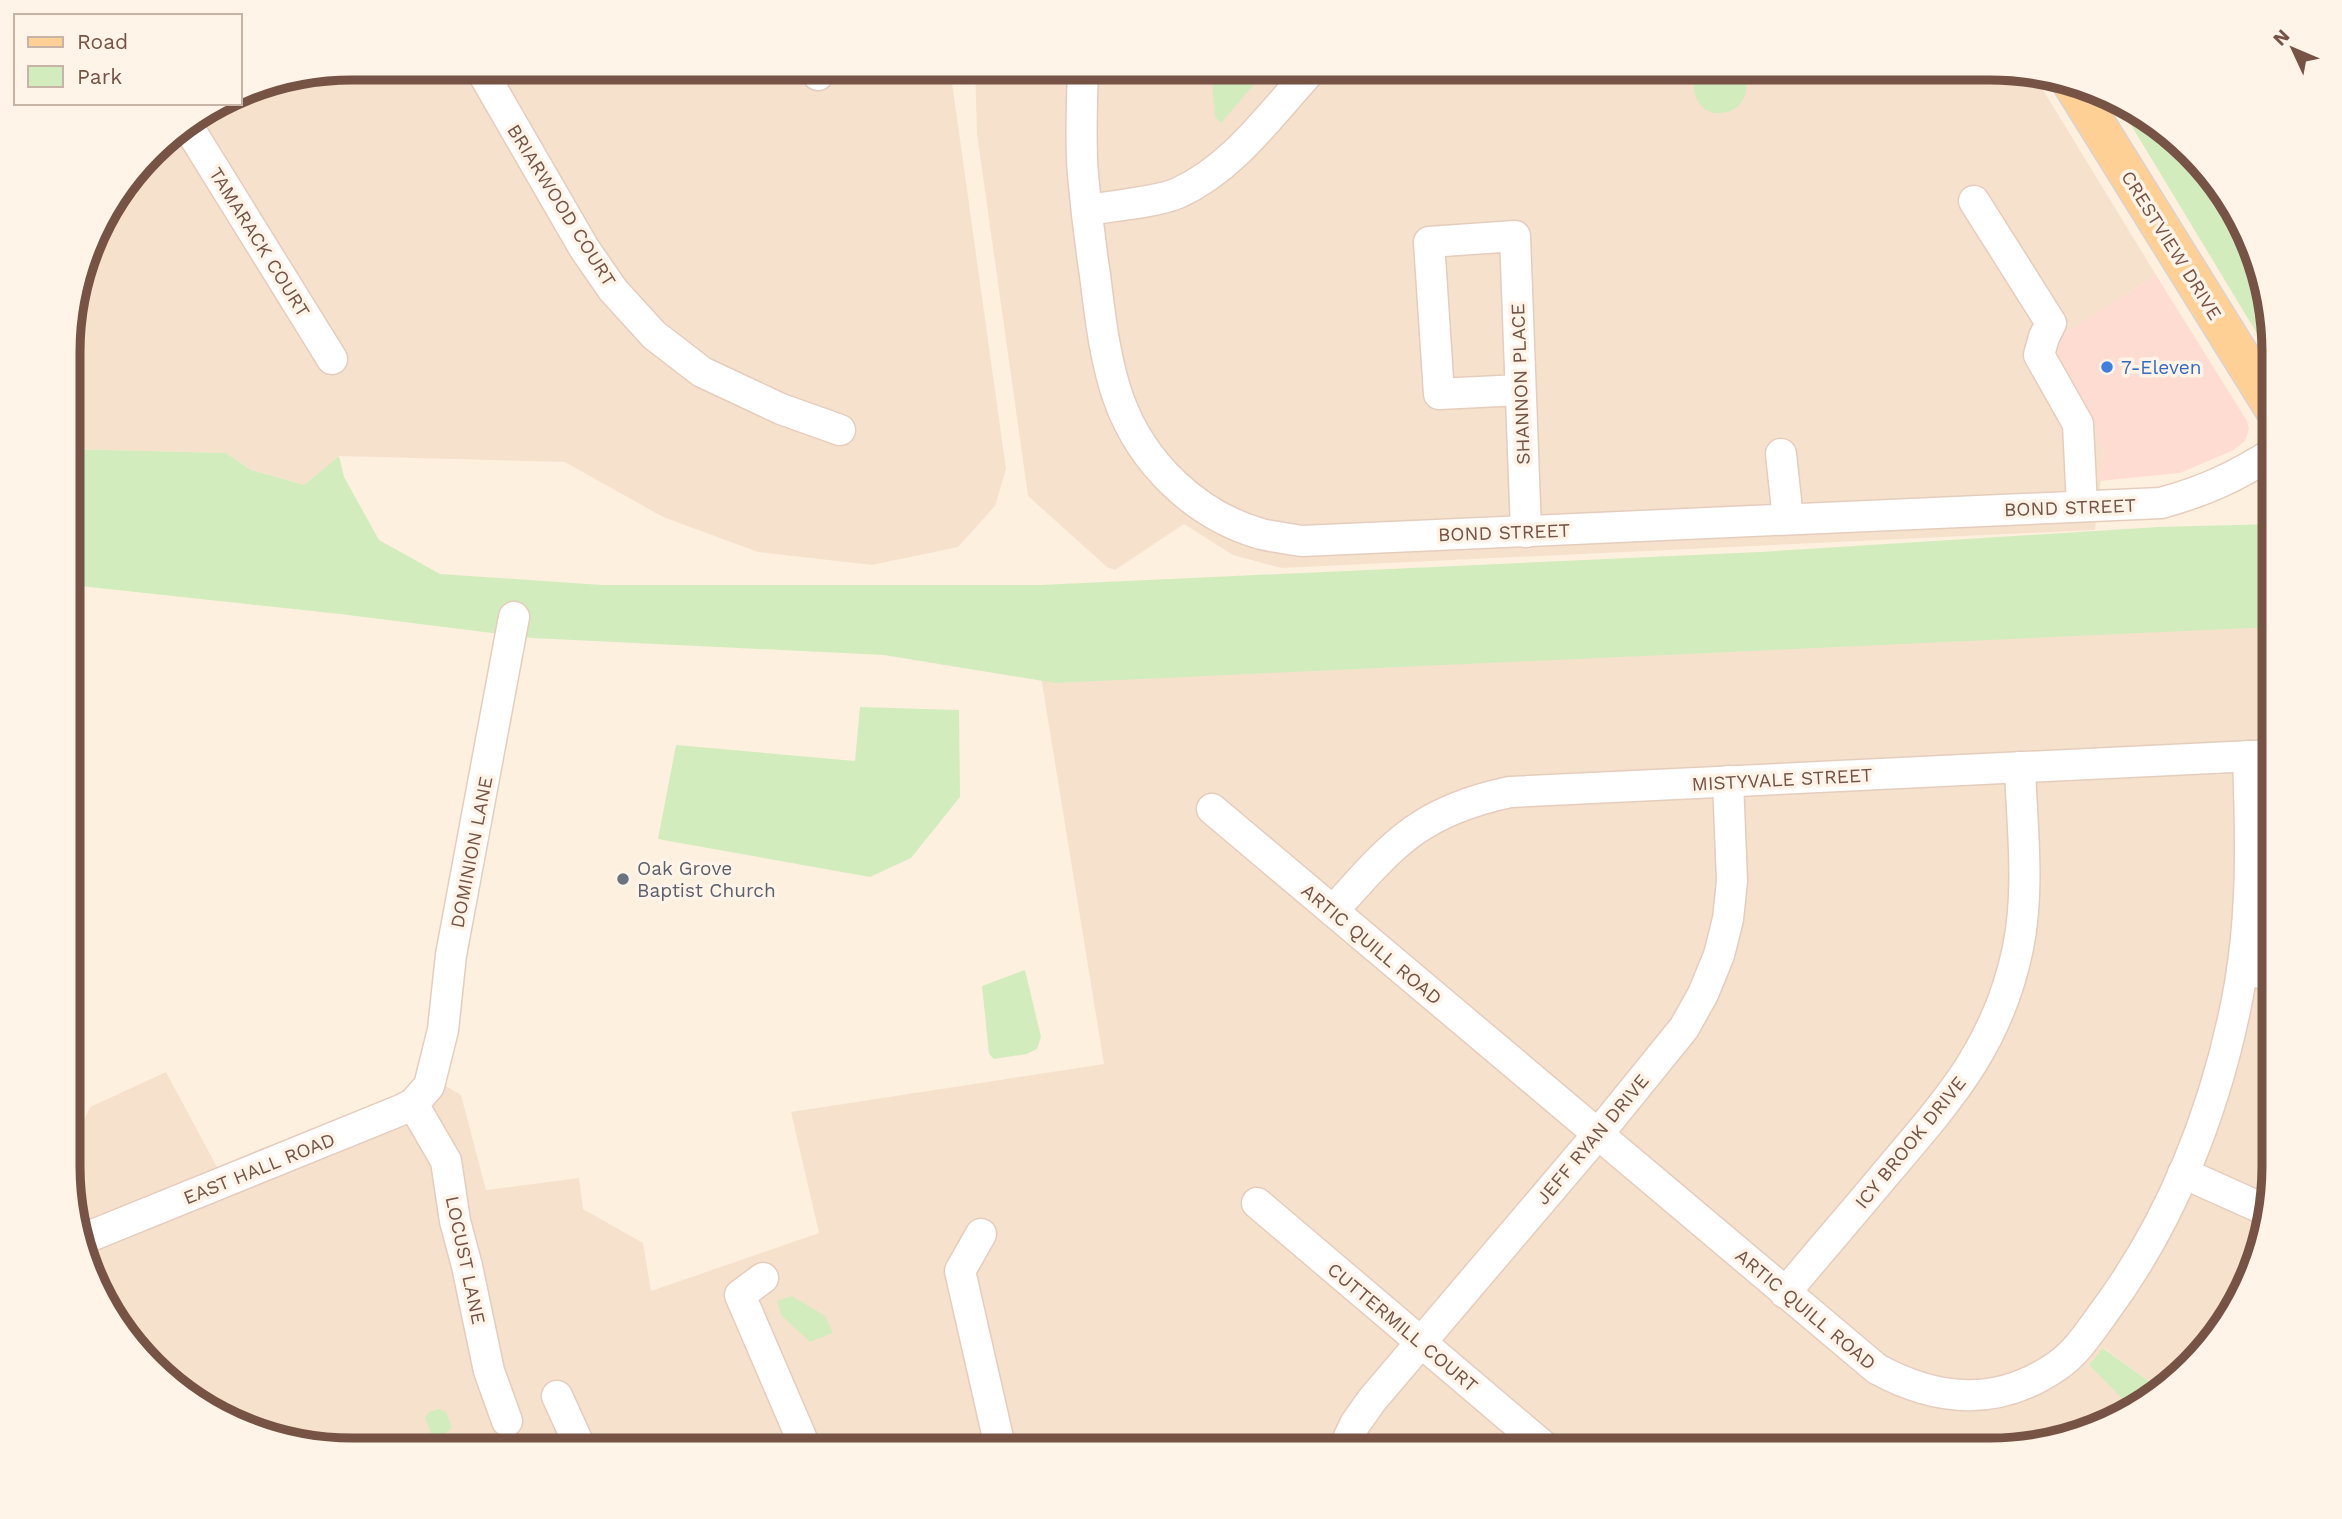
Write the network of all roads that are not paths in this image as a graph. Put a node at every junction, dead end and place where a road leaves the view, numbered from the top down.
1 (487, 80) edge
2 (1083, 80) edge
3 (1302, 80) edge
4 (2079, 96) edge
5 (192, 133) edge
6 (1974, 201) dead end
7 (1087, 210) junction
8 (332, 359) dead end
9 (1520, 390) junction
10 (2262, 390) edge
11 (840, 430) dead end
12 (1782, 454) dead end
13 (2262, 460) edge
14 (2081, 506) junction
15 (1787, 519) junction
16 (1526, 532) junction
17 (514, 617) dead end
18 (2261, 755) edge
19 (2020, 767) junction
20 (1728, 781) junction
21 (1212, 810) dead end
22 (1333, 911) junction
23 (2242, 970) junction
24 (2262, 973) edge
25 (421, 1095) junction
26 (1598, 1134) junction
27 (2183, 1173) junction
28 (1258, 1203) dead end
29 (2258, 1207) edge
30 (981, 1234) dead end
31 (90, 1236) edge
32 (763, 1278) dead end
33 (1785, 1293) junction
34 (1421, 1342) junction
35 (557, 1396) dead end
36 (507, 1421) dead end
37 (576, 1438) edge
38 (801, 1438) edge
39 (998, 1438) edge
40 (1349, 1438) edge
41 (1534, 1438) edge

1 - 11 street, BRIARWOOD COURT
2 - 7 street, BOND STREET
3 - 7 street
4 - 10 main road, CRESTVIEW DRIVE
5 - 8 street, TAMARACK COURT
6 - 14 street
7 - 16 street, BOND STREET
9 - 9 street, SHANNON PLACE
9 - 16 street, SHANNON PLACE
12 - 15 street
13 - 14 street, BOND STREET
14 - 15 street, BOND STREET
15 - 16 street, BOND STREET
17 - 25 street, DOMINION LANE
18 - 19 street, MISTYVALE STREET
18 - 23 street, ARTIC QUILL ROAD
19 - 20 street, MISTYVALE STREET
19 - 33 street, ICY BROOK DRIVE
20 - 22 street, MISTYVALE STREET
20 - 26 street, JEFF RYAN DRIVE
21 - 22 street, ARTIC QUILL ROAD
22 - 26 street, ARTIC QUILL ROAD
23 - 24 street
23 - 27 street, ARTIC QUILL ROAD
25 - 31 street, EAST HALL ROAD
25 - 36 street, LOCUST LANE
26 - 33 street, ARTIC QUILL ROAD
26 - 34 street, JEFF RYAN DRIVE
27 - 29 street
27 - 33 street, ARTIC QUILL ROAD
28 - 34 street, CUTTERMILL COURT
30 - 39 street
32 - 38 street
34 - 40 street, JEFF RYAN DRIVE
34 - 41 street, CUTTERMILL COURT
35 - 37 street

